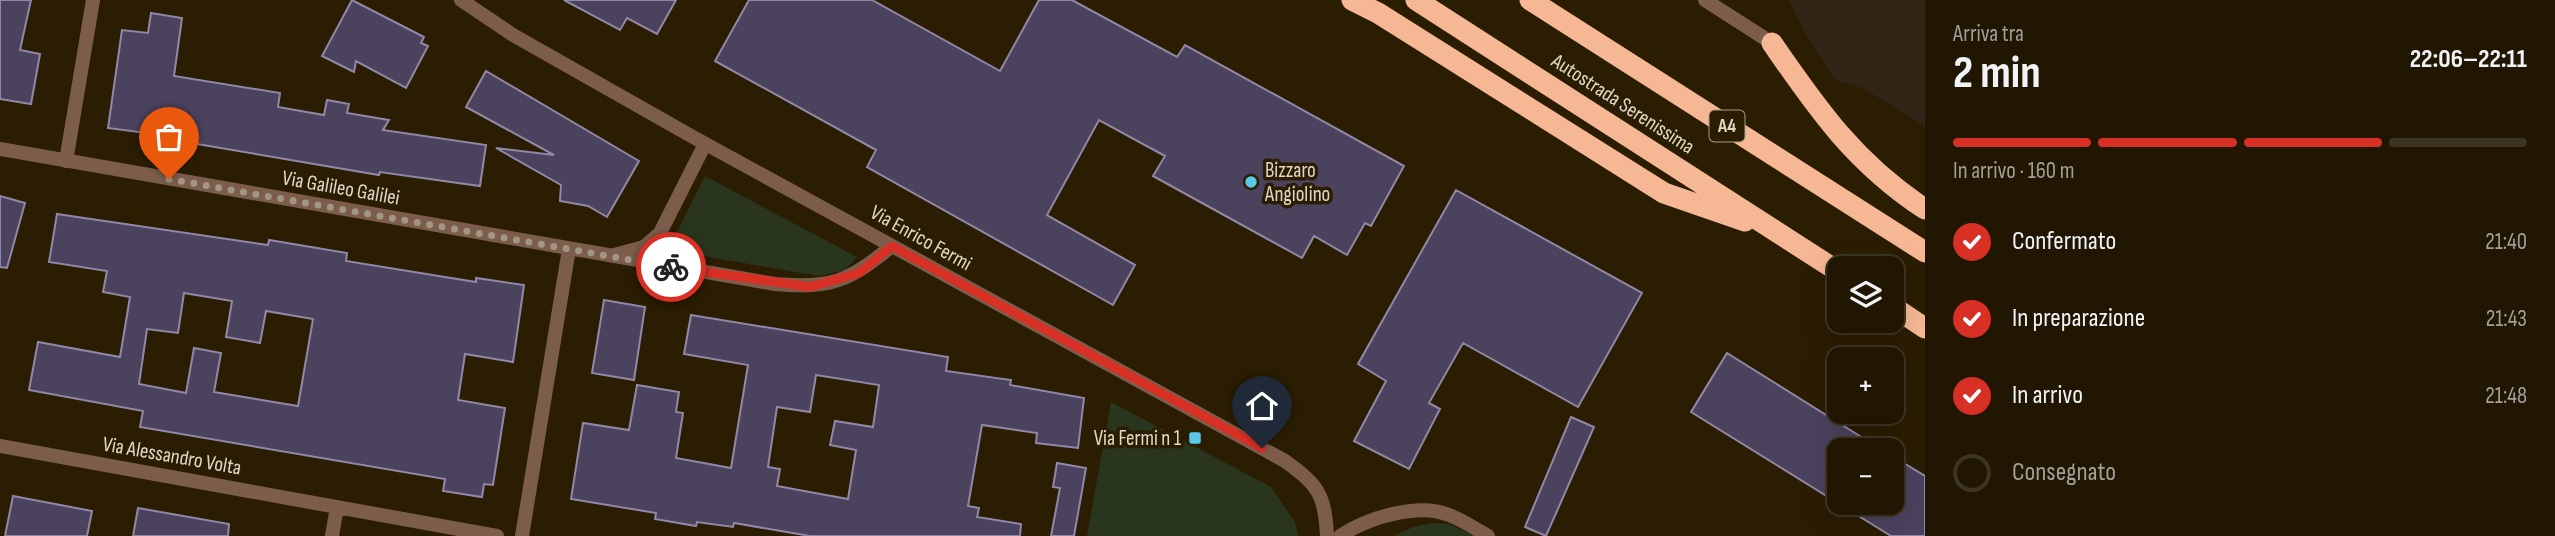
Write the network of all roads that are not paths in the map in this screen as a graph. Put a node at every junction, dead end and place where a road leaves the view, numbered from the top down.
1 (93, 0) edge
2 (461, 0) edge
3 (1352, 0) edge
4 (1416, 0) edge
5 (1530, 0) edge
6 (1705, 0) edge
7 (1772, 43) joint
8 (705, 144) junction
9 (0, 149) edge
10 (66, 161) junction
11 (1925, 209) edge
12 (660, 233) junction
13 (1780, 234) junction
14 (892, 246) junction
15 (569, 249) junction
16 (1925, 252) edge
17 (610, 256) junction
18 (1827, 264) edge
19 (686, 269) junction
20 (1904, 314) edge
21 (1925, 328) edge
22 (0, 446) edge
23 (337, 507) junction
24 (332, 536) edge
25 (497, 536) edge
26 (522, 536) edge
27 (1327, 536) edge
28 (1340, 536) edge
29 (1488, 536) edge

1 - 10 street
2 - 8 street, Via Enrico Fermi
3 - 13 highway
4 - 13 highway, Autostrada Serenissima
5 - 16 highway, Autostrada Serenissima / A4
6 - 7 street
7 - 11 highway
8 - 12 street
8 - 14 street, Via Enrico Fermi
9 - 10 street, Via Galileo Galilei
10 - 15 street, Via Galileo Galilei
12 - 17 street, Via Galileo Galilei
12 - 19 street
13 - 18 highway, Autostrada Serenissima
14 - 19 street, Via Galileo Galilei
14 - 27 street, Via Enrico Fermi
15 - 17 street, Via Galileo Galilei
15 - 26 street
17 - 19 street, Via Galileo Galilei
20 - 21 highway
22 - 23 street, Via Alessandro Volta
23 - 24 street
23 - 25 street, Via Alessandro Volta
28 - 29 street

